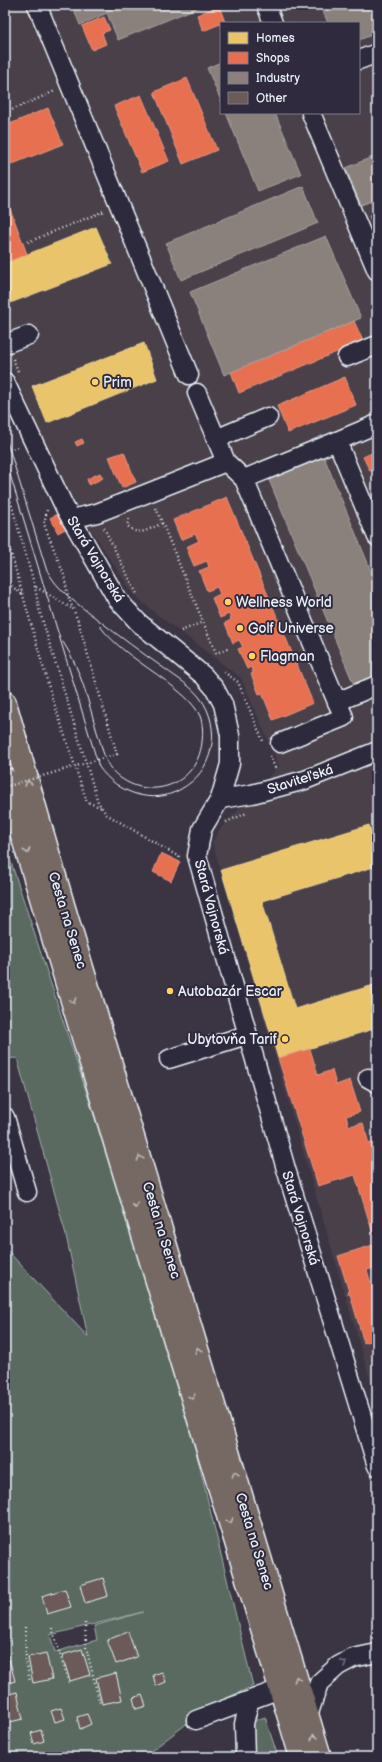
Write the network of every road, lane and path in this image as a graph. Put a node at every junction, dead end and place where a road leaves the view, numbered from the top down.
1 (37, 5) edge
2 (266, 5) edge
3 (274, 22) edge
4 (377, 53) edge
5 (360, 60) edge
6 (70, 85) junction
7 (5, 112) edge
8 (311, 114) edge
9 (119, 204) junction
10 (28, 242) dead end
11 (377, 271) edge
12 (29, 335) dead end
13 (5, 344) edge
14 (377, 345) edge
15 (347, 357) dead end
16 (189, 375) dead end
17 (13, 380) edge
18 (197, 393) dead end
19 (268, 417) dead end
20 (377, 424) edge
21 (216, 439) junction
22 (337, 441) junction
23 (19, 447) dead end
24 (5, 451) edge
25 (226, 462) junction
26 (244, 480) junction
27 (5, 482) edge
28 (45, 505) dead end
29 (149, 510) dead end
30 (97, 513) junction
31 (135, 516) dead end
32 (72, 519) junction
33 (163, 523) junction
34 (5, 532) edge
35 (377, 537) edge
36 (5, 581) edge
37 (35, 587) junction
38 (23, 596) junction
39 (141, 600) dead end
40 (72, 608) junction
41 (203, 622) junction
42 (181, 630) dead end
43 (230, 648) dead end
44 (5, 657) edge
45 (220, 668) dead end
46 (9, 671) dead end
47 (377, 685) edge
48 (337, 702) junction
49 (5, 703) edge
50 (272, 747) junction
51 (377, 751) edge
52 (86, 763) junction
53 (5, 779) edge
54 (282, 785) junction
55 (5, 787) edge
56 (220, 799) junction
57 (103, 809) junction
58 (251, 812) dead end
59 (224, 823) dead end
60 (202, 877) junction
61 (247, 1035) junction
62 (169, 1059) dead end
63 (5, 1117) edge
64 (27, 1192) dead end
65 (376, 1458) edge
66 (84, 1623) dead end
67 (25, 1627) dead end
68 (52, 1628) dead end
69 (377, 1653) edge
70 (30, 1682) dead end
71 (69, 1684) dead end
72 (280, 1689) junction
73 (249, 1702) junction
74 (100, 1704) dead end
75 (308, 1716) junction
76 (196, 1720) dead end
77 (245, 1757) edge
78 (301, 1757) edge
79 (320, 1757) edge

1 - 6 street
2 - 3 street
4 - 5 street
6 - 7 path
6 - 9 street
8 - 11 street
9 - 10 path
9 - 16 street
12 - 13 street
13 - 17 path
14 - 15 street
17 - 32 street, Stará Vajnorská
18 - 21 street
19 - 21 street
20 - 22 street
21 - 25 street
22 - 26 street
22 - 35 street
23 - 24 path
25 - 26 street
25 - 30 street
26 - 48 street
27 - 37 path
28 - 40 path
29 - 33 path
30 - 32 street
30 - 39 path
31 - 33 path
32 - 56 street, Stará Vajnorská
33 - 41 path
34 - 38 path
36 - 38 path
37 - 40 path
37 - 52 path
38 - 57 path
40 - 52 path, bridge
41 - 42 path
41 - 43 path
44 - 46 path
45 - 50 path
47 - 48 street
48 - 50 street
75 -> 49 main road, Cesta na Senec
50 - 54 path
51 - 54 street, Staviteľská
52 - 55 path, bridge
52 - 57 path
53 -> 72 main road, Cesta na Senec
54 - 56 street, Staviteľská
56 - 60 street, Stará Vajnorská
57 - 60 path
58 - 59 path
60 - 61 street, Stará Vajnorská
61 - 62 street
61 - 65 street, Stará Vajnorská
63 - 64 street
66 - 74 path
67 - 70 path
68 - 71 path
75 -> 69 street
72 - 73 street
72 - 78 main road, Cesta na Senec
73 - 76 street
73 - 77 street
79 -> 75 main road, Cesta na Senec

